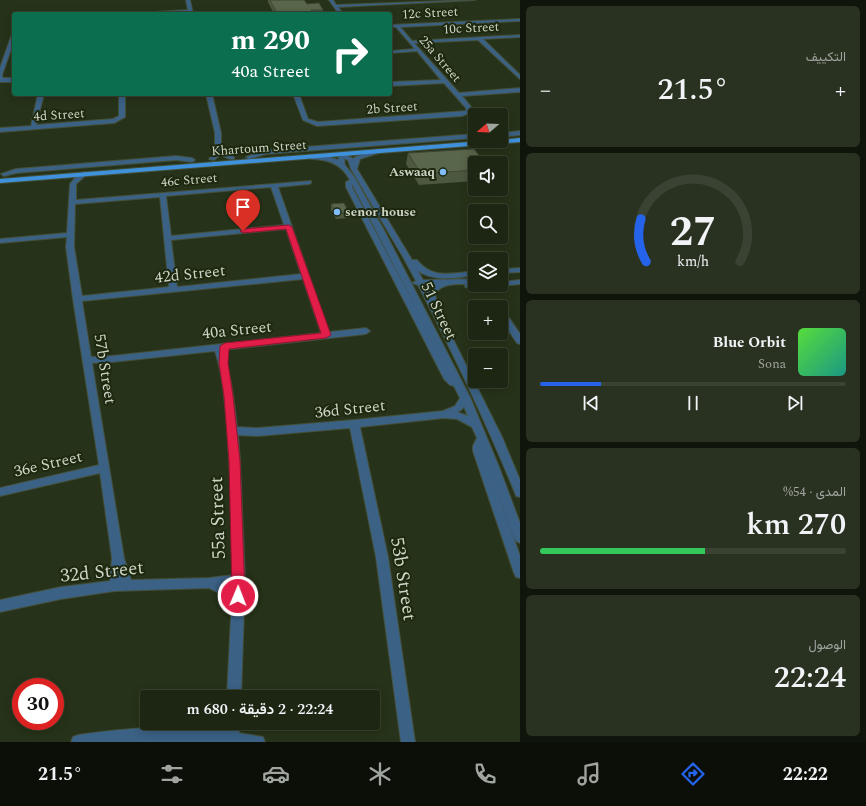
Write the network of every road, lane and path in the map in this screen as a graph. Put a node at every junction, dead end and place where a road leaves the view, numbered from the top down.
1 (188, 0) edge
2 (331, 0) edge
3 (473, 0) edge
4 (436, 1) edge
5 (377, 3) edge
6 (336, 7) junction
7 (162, 12) edge
8 (191, 12) edge
9 (340, 12) edge
10 (520, 20) edge
11 (392, 26) edge
12 (396, 26) junction
13 (520, 36) edge
14 (12, 40) edge
15 (478, 40) junction
16 (411, 42) junction
17 (8, 51) junction
18 (12, 51) edge
19 (418, 51) junction
20 (392, 52) edge
21 (0, 78) edge
22 (520, 78) edge
23 (12, 80) edge
24 (445, 80) junction
25 (392, 83) edge
26 (520, 90) edge
27 (457, 94) junction
28 (41, 96) edge
29 (122, 96) edge
30 (209, 96) edge
31 (297, 96) edge
32 (466, 110) joint
33 (33, 128) junction
34 (0, 130) edge
35 (520, 133) edge
36 (508, 134) edge
37 (508, 135) edge
38 (520, 136) edge
39 (468, 140) edge
40 (468, 140) edge
41 (508, 140) edge
42 (520, 140) edge
43 (468, 141) edge
44 (219, 151) junction
45 (384, 151) junction
46 (283, 154) junction
47 (303, 156) junction
48 (249, 157) junction
49 (212, 159) junction
50 (192, 160) junction
51 (232, 160) junction
52 (84, 174) junction
53 (353, 174) junction
54 (1, 175) edge
55 (64, 176) junction
56 (309, 182) dead end
57 (73, 184) junction
58 (274, 185) junction
59 (163, 195) junction
60 (72, 202) junction
61 (289, 227) junction
62 (70, 235) junction
63 (168, 238) junction
64 (0, 241) edge
65 (387, 243) junction
66 (407, 256) junction
67 (520, 270) edge
68 (508, 271) edge
69 (468, 274) edge
70 (306, 276) junction
71 (520, 278) edge
72 (508, 279) edge
73 (468, 281) edge
74 (455, 282) junction
75 (520, 282) edge
76 (508, 283) edge
77 (422, 284) junction
78 (468, 285) edge
79 (173, 289) junction
80 (77, 299) junction
81 (432, 306) junction
82 (508, 323) edge
83 (366, 331) dead end
84 (326, 335) junction
85 (520, 341) edge
86 (221, 347) junction
87 (87, 362) junction
88 (460, 388) junction
89 (465, 397) junction
90 (444, 414) junction
91 (354, 424) junction
92 (476, 424) junction
93 (233, 434) junction
94 (482, 438) junction
95 (104, 468) junction
96 (0, 492) edge
97 (520, 493) edge
98 (520, 538) edge
99 (520, 573) edge
100 (121, 585) junction
101 (239, 586) junction
102 (0, 606) edge
103 (234, 690) edge
104 (232, 740) edge
105 (78, 742) edge
106 (258, 742) edge
107 (408, 742) edge

1 - 8 street
2 - 6 street
3 - 4 street
4 - 5 street
5 - 6 street
6 - 9 street
7 - 8 street
10 - 12 street, 12c Street
11 - 12 street, 12c Street
12 - 16 street, 25a Street
13 - 15 street, 10c Street
14 - 17 street
15 - 16 street, 10c Street
15 - 22 street
16 - 19 street, 25a Street
17 - 18 street
17 - 21 street
19 - 20 street
19 - 24 street, 25a Street
21 - 23 street
24 - 25 street
24 - 27 street, 25a Street
26 - 27 street
27 - 32 street, 25a Street
28 - 33 street
29 - 33 street, 4d Street
30 - 44 street
31 - 32 street, 2b Street
33 - 34 street, 4d Street
35 - 36 street
37 - 38 main road
39 - 46 main road, Khartoum Street
40 - 48 street
41 - 42 main road, Khartoum Street
43 - 45 main road, Khartoum Street
44 - 49 street
44 - 51 street
45 - 47 main road, Khartoum Street
45 - 53 street
46 - 48 main road, Khartoum Street
46 - 51 main road
47 - 51 main road, Khartoum Street
47 - 53 street, 51 Street
48 - 51 main road, Khartoum Street
49 - 50 main road, Khartoum Street
49 - 51 main road, Khartoum Street
50 - 54 main road, Khartoum Street
50 - 54 street
51 - 52 main road, Khartoum Street
52 - 55 main road, Khartoum Street
52 - 57 street
53 - 65 street, 51 Street
53 - 66 street, 51 Street
53 - 88 street
54 - 55 main road, Khartoum Street
55 - 57 street
56 - 58 street, 46c Street
57 - 60 street, 57b Street
58 - 59 street, 46c Street
58 - 61 street
59 - 60 street, 46c Street
59 - 63 street
60 - 62 street, 57b Street
61 - 63 street
61 - 70 street
62 - 64 street
62 - 80 street, 57b Street
63 - 79 street
65 - 77 street
65 - 88 street, 51 Street
66 - 69 street
66 - 77 street, 51 Street
67 - 68 street
70 - 79 street, 42d Street
70 - 84 street
71 - 72 street
73 - 74 street
74 - 77 street
74 - 78 street
74 - 81 street
75 - 76 street
77 - 81 street, 51 Street
79 - 80 street, 42d Street
80 - 87 street, 57b Street
81 - 97 street, 51 Street
82 - 85 street
83 - 84 street, 40a Street
84 - 86 street, 40a Street
86 - 87 street, 40a Street
86 - 93 street, 55a Street
87 - 95 street, 57b Street
88 - 89 street, 51 Street
89 - 90 street, 36d Street
89 - 92 street, 51 Street
90 - 91 street, 36d Street
90 - 92 street, 36d Street
91 - 93 street, 36d Street
91 - 107 street, 53b Street
92 - 94 street, 51 Street
93 - 101 street, 55a Street
94 - 98 street, 51 Street
94 - 99 street
95 - 96 street, 36e Street
95 - 100 street, 57b Street
100 - 101 street, 32d Street
100 - 102 street, 32d Street
101 - 103 street, 55a Street
104 - 105 street
104 - 106 street

